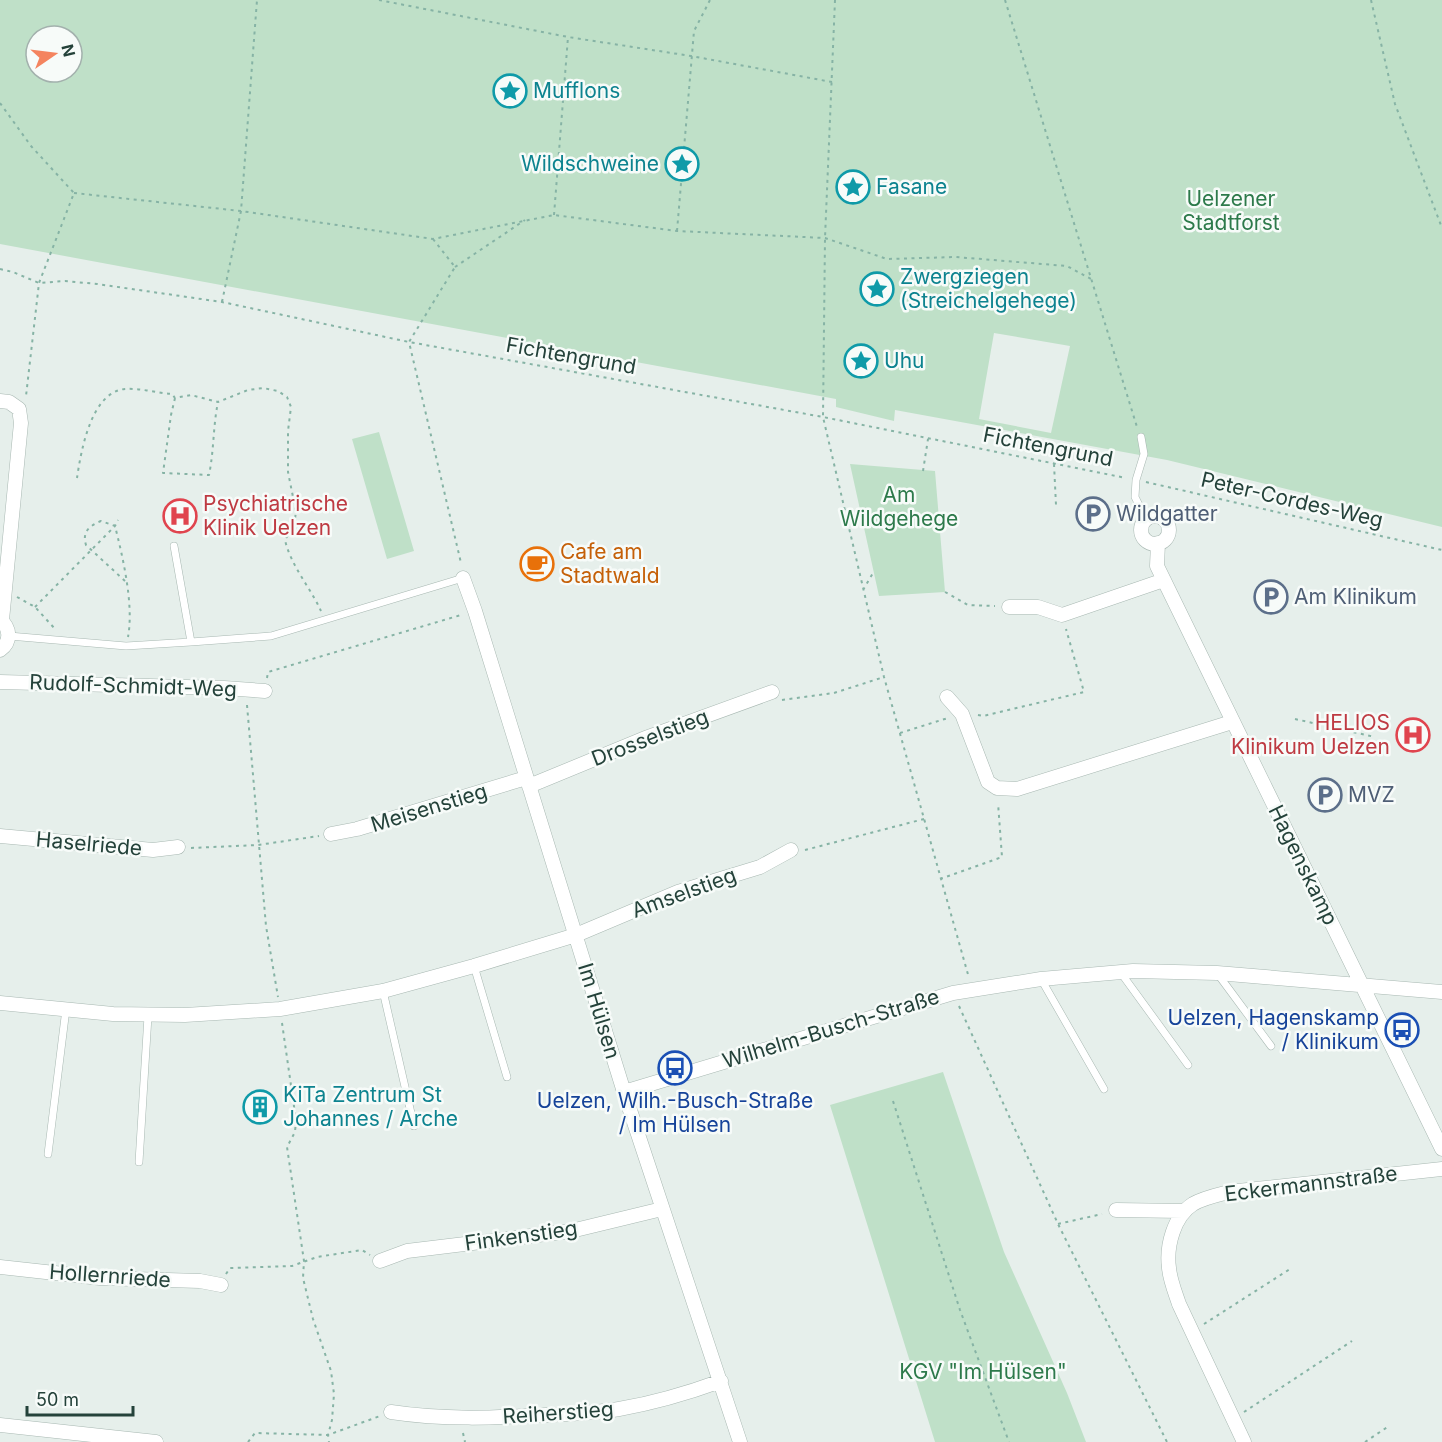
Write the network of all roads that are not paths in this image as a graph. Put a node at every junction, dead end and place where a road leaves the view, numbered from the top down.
1 (0, 401) edge
2 (1141, 437) road end
3 (1146, 519) junction
4 (1158, 543) junction
5 (174, 546) dead end
6 (463, 578) joint
7 (1164, 580) junction
8 (1009, 607) road end
9 (1, 620) edge
10 (9, 636) junction
11 (191, 642) junction
12 (0, 650) edge
13 (0, 682) edge
14 (265, 691) road end
15 (772, 692) road end
16 (947, 697) dead end
17 (1232, 722) junction
18 (527, 782) junction
19 (331, 834) road end
20 (0, 836) edge
21 (178, 847) road end
22 (791, 850) road end
23 (576, 935) junction
24 (474, 966) junction
25 (1120, 972) junction
26 (1217, 973) junction
27 (1041, 979) junction
28 (1362, 985) junction
29 (383, 991) junction
30 (1442, 992) edge
31 (0, 1003) edge
32 (66, 1009) junction
33 (148, 1016) junction
34 (1271, 1046) dead end
35 (1188, 1065) dead end
36 (507, 1077) dead end
37 (1104, 1089) dead end
38 (624, 1092) junction
39 (414, 1126) dead end
40 (1442, 1149) edge
41 (48, 1154) dead end
42 (139, 1162) dead end
43 (1442, 1169) edge
44 (662, 1209) junction
45 (1116, 1210) road end
46 (1183, 1211) junction
47 (380, 1261) road end
48 (0, 1267) edge
49 (220, 1285) road end
50 (721, 1381) junction
51 (391, 1412) road end
52 (0, 1425) edge
53 (156, 1442) edge
54 (740, 1442) edge
55 (1244, 1442) edge

1 - 9 street
2 - 3 lane
3 - 4 street
3 - 4 street
4 - 7 street, Hagenskamp
5 - 11 lane
6 - 11 lane
6 - 18 street, Im Hülsen
7 - 8 street
7 - 17 street, Hagenskamp
9 - 10 street
10 - 11 lane
10 - 12 street
13 - 14 street, Rudolf-Schmidt-Weg
15 - 18 street, Drosselstieg
16 - 17 street
17 - 28 street, Hagenskamp
18 - 19 street, Meisenstieg
18 - 23 street, Im Hülsen
20 - 21 street, Haselriede
22 - 23 street, Amselstieg
23 - 24 street, Amselstieg
23 - 38 street, Im Hülsen
24 - 29 street, Amselstieg
24 - 36 lane
25 - 26 street, Wilhelm-Busch-Straße
25 - 27 street, Wilhelm-Busch-Straße
25 - 35 lane
26 - 28 street, Wilhelm-Busch-Straße
26 - 34 lane
27 - 37 lane
27 - 38 street, Wilhelm-Busch-Straße
28 - 30 street, Wilhelm-Busch-Straße
28 - 40 street, Hagenskamp
29 - 33 street, Amselstieg
29 - 39 lane
31 - 32 street, Amselstieg
32 - 33 street, Amselstieg
32 - 41 lane
33 - 42 lane
38 - 44 street, Im Hülsen
43 - 46 street, Eckermannstraße
44 - 47 street, Finkenstieg
44 - 50 street, Im Hülsen
45 - 46 street, Eckermannstraße
46 - 55 street
48 - 49 street, Hollernriede
50 - 51 street, Reiherstieg
50 - 54 street, Im Hülsen
52 - 53 street

